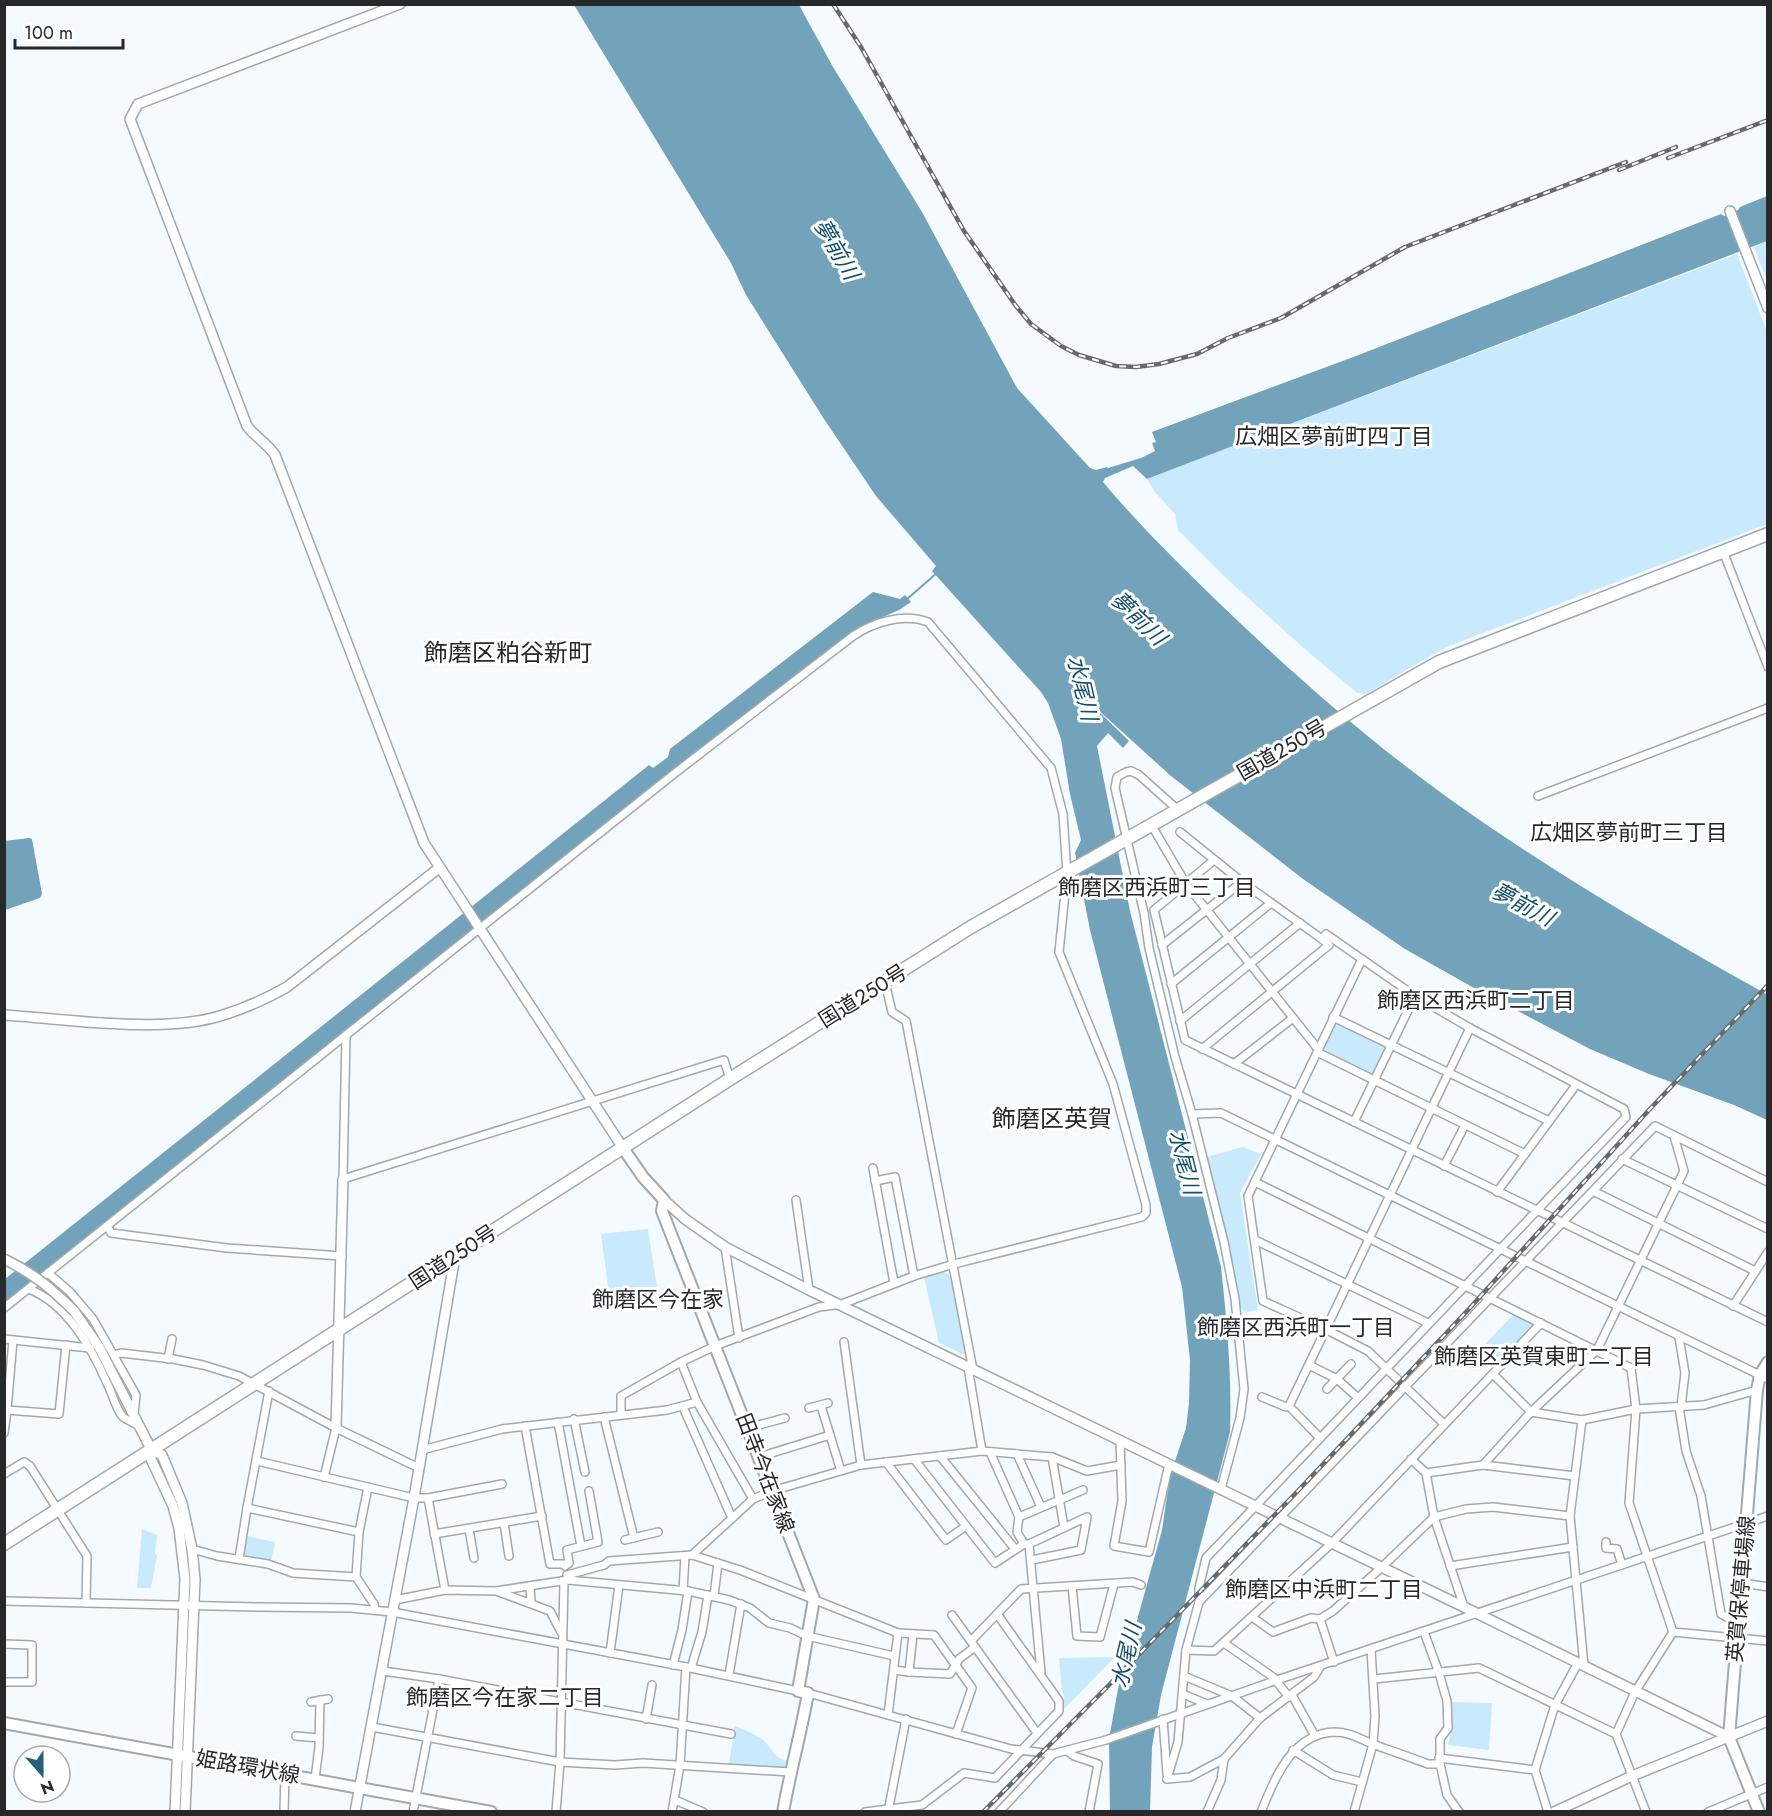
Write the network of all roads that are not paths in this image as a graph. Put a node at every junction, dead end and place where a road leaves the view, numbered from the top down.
1 (400, 4) edge
2 (1730, 211) dead end
3 (1767, 308) edge
4 (1767, 534) edge
5 (1723, 551) junction
6 (1767, 667) edge
7 (1767, 708) edge
8 (1538, 796) dead end
9 (1178, 810) junction
10 (1152, 826) junction
11 (1180, 832) dead end
12 (1128, 840) junction
13 (1214, 860) junction
14 (439, 868) junction
15 (1067, 874) junction
16 (1242, 882) junction
17 (1186, 884) junction
18 (1271, 903) junction
19 (1208, 910) junction
20 (1300, 923) junction
21 (480, 930) junction
22 (1229, 937) junction
23 (1322, 939) junction
24 (1162, 945) junction
25 (1362, 959) junction
26 (1251, 964) junction
27 (885, 982) junction
28 (1171, 984) junction
29 (1273, 992) junction
30 (1415, 996) junction
31 (4, 1015) edge
32 (1333, 1017) junction
33 (1293, 1018) junction
34 (1180, 1021) junction
35 (1470, 1028) junction
36 (346, 1035) junction
37 (1391, 1044) junction
38 (1202, 1048) junction
39 (1318, 1051) junction
40 (1234, 1064) junction
41 (1450, 1072) junction
42 (730, 1079) junction
43 (1373, 1080) junction
44 (1576, 1085) junction
45 (1296, 1095) junction
46 (592, 1102) junction
47 (1432, 1109) junction
48 (1192, 1114) junction
49 (1549, 1121) junction
50 (1354, 1122) junction
51 (1465, 1125) junction
52 (1674, 1136) junction
53 (1275, 1140) junction
54 (623, 1148) junction
55 (1413, 1150) junction
56 (1525, 1154) junction
57 (1622, 1159) junction
58 (1444, 1166) junction
59 (873, 1168) dead end
60 (343, 1179) junction
61 (875, 1181) junction
62 (1255, 1182) junction
63 (1767, 1182) edge
64 (1677, 1186) junction
65 (1593, 1191) junction
66 (1497, 1192) junction
67 (1390, 1196) junction
68 (664, 1200) junction
69 (796, 1200) dead end
70 (1536, 1211) junction
71 (1562, 1222) junction
72 (1658, 1224) junction
73 (107, 1226) junction
74 (1767, 1229) edge
75 (1370, 1239) junction
76 (1255, 1240) junction
77 (725, 1247) junction
78 (1500, 1248) junction
79 (1767, 1252) edge
80 (342, 1256) junction
81 (455, 1256) junction
82 (4, 1259) edge
83 (1526, 1261) junction
84 (1640, 1261) junction
85 (954, 1264) junction
86 (1755, 1271) junction
87 (48, 1273) junction
88 (914, 1276) junction
89 (894, 1283) junction
90 (1348, 1284) junction
91 (1464, 1286) junction
92 (29, 1288) junction
93 (809, 1290) junction
94 (1491, 1298) junction
95 (842, 1304) junction
96 (1733, 1306) junction
97 (1619, 1307) junction
98 (4, 1308) edge
99 (1767, 1322) edge
100 (1428, 1323) junction
101 (1541, 1323) junction
102 (1325, 1329) junction
103 (340, 1330) junction
104 (1679, 1337) junction
105 (739, 1338) junction
106 (172, 1339) dead end
107 (9, 1340) edge
108 (844, 1342) dead end
109 (66, 1345) junction
110 (715, 1346) junction
111 (90, 1348) junction
112 (1598, 1350) junction
113 (114, 1355) junction
114 (168, 1359) junction
115 (681, 1362) junction
116 (1767, 1362) edge
117 (1351, 1364) dead end
118 (1309, 1365) junction
119 (1386, 1367) junction
120 (971, 1368) junction
121 (1493, 1374) junction
122 (1764, 1377) edge
123 (1337, 1379) junction
124 (254, 1384) junction
125 (1407, 1387) junction
126 (1327, 1389) dead end
127 (1757, 1390) junction
128 (270, 1391) junction
129 (1262, 1396) dead end
130 (1357, 1397) junction
131 (697, 1402) junction
132 (1289, 1406) junction
133 (683, 1407) junction
134 (1680, 1407) junction
135 (809, 1408) dead end
136 (1636, 1409) junction
137 (6, 1410) junction
138 (1531, 1412) junction
139 (134, 1414) junction
140 (621, 1414) junction
141 (604, 1417) junction
142 (785, 1418) dead end
143 (574, 1419) junction
144 (1582, 1420) junction
145 (558, 1422) junction
146 (1444, 1424) junction
147 (139, 1426) junction
148 (525, 1426) junction
149 (336, 1428) junction
150 (747, 1428) junction
151 (4, 1433) edge
152 (830, 1435) junction
153 (1320, 1438) junction
154 (1120, 1440) junction
155 (151, 1449) junction
156 (422, 1450) junction
157 (986, 1451) junction
158 (1017, 1454) junction
159 (940, 1456) junction
160 (759, 1457) junction
161 (1052, 1457) junction
162 (914, 1459) junction
163 (1412, 1459) junction
164 (257, 1461) junction
165 (886, 1462) junction
166 (1166, 1463) junction
167 (1121, 1465) junction
168 (1483, 1465) junction
169 (861, 1466) junction
170 (419, 1468) junction
171 (841, 1471) junction
172 (585, 1472) dead end
173 (1426, 1473) junction
174 (4, 1474) edge
175 (1575, 1476) junction
176 (324, 1477) junction
177 (502, 1484) dead end
178 (368, 1487) junction
179 (1221, 1489) junction
180 (1083, 1490) dead end
181 (589, 1491) dead end
182 (772, 1491) junction
183 (414, 1498) junction
184 (428, 1498) junction
185 (753, 1499) junction
186 (1059, 1500) junction
187 (1255, 1506) junction
188 (1041, 1507) junction
189 (248, 1508) junction
190 (58, 1509) junction
191 (542, 1516) junction
192 (1570, 1516) junction
193 (1767, 1516) edge
194 (1019, 1517) junction
195 (1434, 1517) junction
196 (732, 1518) junction
197 (1280, 1518) junction
198 (504, 1523) junction
199 (1747, 1523) junction
200 (966, 1526) junction
201 (1064, 1527) junction
202 (469, 1529) junction
203 (359, 1532) junction
204 (658, 1532) dead end
205 (1017, 1532) junction
206 (435, 1534) junction
207 (1708, 1536) junction
208 (634, 1538) junction
209 (625, 1540) dead end
210 (1008, 1540) junction
211 (1606, 1542) dead end
212 (1332, 1543) junction
213 (4, 1544) edge
214 (1027, 1544) junction
215 (581, 1546) junction
216 (1573, 1547) junction
217 (1015, 1549) junction
218 (192, 1550) junction
219 (688, 1555) junction
220 (509, 1556) dead end
221 (1646, 1557) junction
222 (474, 1558) dead end
223 (239, 1559) junction
224 (1032, 1560) junction
225 (718, 1563) junction
226 (564, 1564) junction
227 (1622, 1565) junction
228 (1450, 1566) junction
229 (1382, 1567) junction
230 (356, 1576) junction
231 (566, 1578) junction
232 (1576, 1582) junction
233 (1743, 1583) junction
234 (1114, 1584) junction
235 (619, 1585) junction
236 (1141, 1585) dead end
237 (530, 1586) junction
238 (1072, 1586) junction
239 (1034, 1587) junction
240 (1767, 1587) edge
241 (445, 1590) junction
242 (496, 1591) junction
243 (685, 1591) junction
244 (711, 1595) junction
245 (814, 1599) junction
246 (395, 1600) junction
247 (4, 1601) edge
248 (1199, 1602) junction
249 (86, 1603) junction
250 (531, 1604) junction
251 (741, 1604) junction
252 (190, 1605) junction
253 (1464, 1606) junction
254 (375, 1610) junction
255 (392, 1612) junction
256 (997, 1614) junction
257 (1477, 1614) junction
258 (952, 1615) dead end
259 (1251, 1617) junction
260 (1320, 1619) junction
261 (1738, 1623) junction
262 (1424, 1632) junction
263 (1673, 1632) junction
264 (898, 1633) junction
265 (562, 1634) junction
266 (913, 1634) junction
267 (807, 1636) junction
268 (1737, 1639) junction
269 (1767, 1641) edge
270 (1224, 1642) junction
271 (562, 1643) junction
272 (4, 1644) edge
273 (973, 1644) junction
274 (1371, 1649) junction
275 (1186, 1650) junction
276 (610, 1653) junction
277 (894, 1656) junction
278 (1334, 1662) junction
279 (1581, 1664) junction
280 (673, 1665) junction
281 (955, 1666) junction
282 (689, 1667) junction
283 (1320, 1667) junction
284 (894, 1670) junction
285 (382, 1671) junction
286 (909, 1672) junction
287 (1439, 1673) junction
288 (729, 1676) junction
289 (1041, 1676) junction
290 (1184, 1676) junction
291 (439, 1679) junction
292 (1374, 1679) junction
293 (1274, 1681) junction
294 (4, 1682) edge
295 (652, 1685) dead end
296 (803, 1692) junction
297 (1635, 1692) junction
298 (1183, 1694) junction
299 (1232, 1696) junction
300 (1290, 1696) junction
301 (311, 1702) dead end
302 (560, 1703) junction
303 (1207, 1704) junction
304 (1555, 1705) junction
305 (1181, 1713) junction
306 (888, 1715) junction
307 (1260, 1718) junction
308 (646, 1719) junction
309 (906, 1719) junction
310 (1163, 1719) junction
311 (1767, 1721) edge
312 (4, 1723) edge
313 (683, 1726) junction
314 (372, 1727) junction
315 (1037, 1733) junction
316 (731, 1734) dead end
317 (956, 1734) junction
318 (1616, 1734) junction
319 (296, 1736) dead end
320 (1315, 1736) junction
321 (319, 1737) junction
322 (1729, 1737) junction
323 (429, 1738) junction
324 (1373, 1744) junction
325 (1293, 1750) junction
326 (1022, 1751) junction
327 (1067, 1751) junction
328 (1053, 1754) junction
329 (183, 1755) junction
330 (1224, 1759) junction
331 (1439, 1761) junction
332 (560, 1762) junction
333 (681, 1765) junction
334 (1535, 1770) junction
335 (790, 1772) junction
336 (285, 1773) junction
337 (1632, 1776) junction
338 (315, 1779) junction
339 (1167, 1779) junction
340 (1362, 1782) junction
341 (1767, 1787) edge
342 (359, 1788) junction
343 (1752, 1793) junction
344 (415, 1798) junction
345 (675, 1800) junction
346 (904, 1809) edge
347 (888, 1810) edge
348 (175, 1812) edge
349 (185, 1812) edge
350 (284, 1812) edge
351 (355, 1812) edge
352 (413, 1812) edge
353 (490, 1812) edge
354 (556, 1812) edge
355 (672, 1812) edge
356 (703, 1812) edge
357 (783, 1812) edge
358 (865, 1812) edge
359 (999, 1812) edge
360 (1089, 1812) edge
361 (1207, 1812) edge
362 (1261, 1812) edge
363 (1354, 1812) edge
364 (1459, 1812) edge
365 (1548, 1812) edge
366 (1554, 1812) edge
367 (1646, 1812) edge
368 (1708, 1812) edge
369 (1759, 1812) edge

1 - 14 street
2 - 3 street
4 - 5 highway, 国道250号
5 - 6 street
5 - 9 highway, 国道250号
7 - 8 street
9 - 10 highway, 国道250号
9 - 12 street
10 - 12 highway, 国道250号
10 - 17 street
11 - 13 street
12 - 15 highway, 国道250号
12 - 48 street
13 - 16 street
13 - 17 street
14 - 21 street
14 - 31 street
15 - 21 street
15 - 27 highway, 国道250号
15 - 85 street
16 - 18 street
16 - 19 street
17 - 19 street
17 - 24 street
18 - 20 street
18 - 22 street
19 - 22 street
19 - 24 street
20 - 23 street
20 - 26 street
21 - 36 street
21 - 46 street
22 - 26 street
22 - 28 street
23 - 25 street
23 - 29 street
24 - 28 street
25 - 30 street
25 - 32 street
26 - 29 street
26 - 34 street
27 - 42 highway, 国道250号
27 - 85 street
28 - 34 street
29 - 33 street
29 - 38 street
30 - 35 street
30 - 37 street
32 - 37 street
32 - 39 street
33 - 39 street
33 - 40 street
34 - 38 street
35 - 41 street
35 - 44 street
36 - 60 street
36 - 73 street
37 - 41 street
37 - 43 street
38 - 40 street
39 - 43 street
39 - 45 street
40 - 45 street
41 - 47 street
41 - 49 street
42 - 46 street
42 - 54 highway, 国道250号
43 - 47 street
43 - 50 street
44 - 49 street
44 - 70 street
45 - 50 street
45 - 53 street
46 - 54 street
46 - 60 street
47 - 51 street
47 - 55 street
48 - 53 street
48 - 179 street
49 - 56 street
50 - 55 street
51 - 56 street
51 - 58 street
52 - 57 street
52 - 63 street
52 - 64 street
53 - 62 street
53 - 67 street
54 - 68 main road
54 - 81 highway, 国道250号
55 - 58 street
55 - 67 street
56 - 66 street
57 - 64 street
57 - 65 street
58 - 66 street
59 - 61 street
60 - 80 street
61 - 88 street
61 - 89 street
62 - 75 street
62 - 76 street
64 - 72 street
64 - 74 street
65 - 71 street
65 - 72 street
66 - 70 street
67 - 75 street
67 - 78 street
68 - 77 street
68 - 110 main road, 田寺今在家線
69 - 93 street
70 - 71 street
70 - 78 street
71 - 83 street
71 - 84 street
72 - 84 street
72 - 86 street
73 - 80 street
73 - 87 street
75 - 90 street
75 - 91 street
76 - 90 street
76 - 102 street
77 - 93 street
77 - 105 street
78 - 83 street
78 - 91 street
79 - 86 street
80 - 103 street
81 - 103 highway, 国道250号
81 - 156 street
82 - 139 street, bridge
83 - 94 street
83 - 97 street
84 - 96 street
84 - 97 street
85 - 88 street
85 - 120 street
86 - 96 street
87 - 92 street
87 - 113 street
88 - 89 street
89 - 95 street
90 - 100 street
90 - 102 street
91 - 94 street
91 - 100 street
92 - 98 street
92 - 111 street
93 - 95 street
94 - 101 street
94 - 125 street
95 - 105 street
95 - 120 street
96 - 99 street
97 - 104 street
97 - 112 street
100 - 119 street
101 - 112 street
101 - 121 street
102 - 118 street
102 - 119 street
103 - 124 highway, 国道250号
103 - 149 street
104 - 122 street
104 - 134 street
105 - 110 street
106 - 114 street
107 - 109 street
107 - 137 street
108 - 169 street
109 - 111 street
109 - 137 street
110 - 115 street
110 - 150 main road, 田寺今在家線
111 - 147 street
112 - 136 street
112 - 138 street
113 - 114 street
113 - 139 street
114 - 124 street
115 - 131 street
115 - 140 street
116 - 122 main road, 英賀保停車場線
117 - 123 street
118 - 123 street
118 - 132 street
119 - 125 street
119 - 130 street
120 - 154 street
120 - 157 street
121 - 138 street
121 - 146 street
122 - 127 main road, 英賀保停車場線
123 - 126 street
123 - 130 street
124 - 128 street
124 - 155 highway, 国道250号
125 - 146 street
125 - 197 street
127 - 134 street
127 - 199 main road, 英賀保停車場線
128 - 149 street
128 - 164 street
129 - 132 street
130 - 153 street
131 - 133 street
131 - 185 street
132 - 153 street
133 - 140 street
133 - 196 street
134 - 136 street
134 - 207 street
135 - 152 street
136 - 144 street
136 - 221 street
137 - 151 street
138 - 144 street
138 - 168 street
139 - 147 street
140 - 141 street
141 - 143 street
141 - 208 street
142 - 150 street
143 - 145 street
143 - 172 street
144 - 175 street
145 - 148 street
145 - 215 street
146 - 163 street
147 - 155 street
148 - 156 street
148 - 191 street
149 - 170 street
149 - 176 street
150 - 160 main road, 田寺今在家線
152 - 160 street
152 - 171 street
153 - 187 street
154 - 166 street
154 - 167 street
155 - 190 highway, 国道250号
155 - 218 street
155 - 252 street
156 - 170 street
157 - 158 street
157 - 159 street
157 - 194 street
158 - 161 street
158 - 188 street
159 - 162 street
159 - 210 street
160 - 182 main road, 田寺今在家線
161 - 167 street
161 - 186 street
162 - 165 street
162 - 200 street
163 - 173 street
163 - 212 street
164 - 176 street
164 - 189 street
165 - 169 street
165 - 200 street
166 - 167 street
166 - 179 street
168 - 173 street
168 - 175 street
169 - 171 street
170 - 183 street
171 - 182 street
173 - 195 street
174 - 190 street
175 - 192 street
176 - 178 street
177 - 184 street
178 - 183 street
178 - 203 street
179 - 187 street
180 - 186 street
181 - 215 street
182 - 185 street
182 - 245 main road, 田寺今在家線
183 - 184 street
183 - 246 street
184 - 206 street
185 - 196 street
186 - 188 street
186 - 201 street
187 - 197 street
187 - 248 street
188 - 194 street
189 - 203 street
189 - 223 street
190 - 213 highway, 国道250号
190 - 249 street
191 - 198 street
191 - 226 street
192 - 195 street
192 - 216 street
193 - 199 street
194 - 205 street
195 - 228 street
195 - 229 street
196 - 219 street
197 - 212 street
197 - 248 street
198 - 202 street
198 - 220 street
199 - 207 street
199 - 233 main road, 英賀保停車場線
200 - 217 street
201 - 214 street
201 - 224 street
202 - 206 street
202 - 222 street
203 - 230 street
204 - 208 street
205 - 210 street
205 - 214 street
206 - 241 street
207 - 221 street
207 - 261 street
208 - 209 street
210 - 217 street
211 - 227 street
212 - 229 street
212 - 259 street
214 - 217 street
214 - 224 street
215 - 226 street
216 - 228 street
216 - 232 street
218 - 223 street
218 - 252 street
219 - 225 street
219 - 231 street
219 - 243 street
221 - 227 street
221 - 263 street
223 - 230 street
224 - 239 street
225 - 244 street
225 - 245 street
226 - 231 street
227 - 232 street
228 - 253 street
229 - 253 street
229 - 260 street
230 - 254 street
231 - 235 street
231 - 237 street
231 - 265 street
232 - 257 street
232 - 279 street
233 - 240 street
233 - 261 main road, 英賀保停車場線
234 - 236 street
234 - 238 street
234 - 238 street
235 - 243 street
235 - 276 street
237 - 242 street
237 - 250 street
238 - 239 street
239 - 256 street
239 - 289 street
241 - 242 street
241 - 246 street
242 - 250 street
243 - 244 street
243 - 280 street
244 - 251 street
244 - 282 street
245 - 264 street
245 - 267 main road
246 - 255 street
247 - 249 street
248 - 275 street
249 - 252 street
250 - 265 street
251 - 267 street
251 - 288 street
252 - 254 street
252 - 329 street
253 - 257 street
254 - 255 street
255 - 271 street
255 - 285 street
256 - 273 street
256 - 289 street
257 - 262 street
257 - 279 street
258 - 273 street
259 - 260 street
259 - 270 street
260 - 278 street
261 - 268 main road, 英賀保停車場線
262 - 274 street
262 - 287 street
263 - 268 street
263 - 297 street
264 - 266 street
264 - 277 street
265 - 271 street
266 - 281 street
266 - 286 street
267 - 277 street
267 - 296 main road
268 - 269 street
268 - 322 main road, 英賀保停車場線
270 - 275 street
270 - 293 street
271 - 276 street
271 - 302 street
272 - 294 street
273 - 281 street
273 - 315 street
274 - 278 street
274 - 292 street
275 - 290 street
276 - 280 street
277 - 284 street
278 - 283 street
279 - 297 street
279 - 304 street
280 - 282 street
281 - 286 street
281 - 317 street
282 - 288 street
282 - 313 street
283 - 293 street
283 - 300 street
284 - 286 street
284 - 306 street
285 - 291 street
285 - 314 street
287 - 292 street
287 - 304 street
287 - 331 street
288 - 296 street
289 - 315 street
290 - 298 street
290 - 299 street
291 - 302 street
291 - 323 street
292 - 324 street
293 - 299 street
293 - 300 street
295 - 308 street
296 - 306 street
296 - 335 main road
297 - 318 street
297 - 322 street
298 - 303 street
298 - 305 street
299 - 303 street
299 - 307 street
300 - 307 street
300 - 320 street
301 - 321 street
302 - 308 street
302 - 332 street
303 - 305 street
304 - 318 street
304 - 334 street
305 - 310 street
305 - 339 street
306 - 309 street
307 - 330 street
308 - 313 street
309 - 317 street
309 - 347 street
310 - 327 street
310 - 339 street
311 - 322 street
312 - 329 main road, 姫路環状線
313 - 316 street
313 - 333 street
314 - 323 street
314 - 342 street
315 - 326 street
317 - 326 street
318 - 337 street
319 - 321 street
320 - 324 street
320 - 325 street
321 - 338 street
322 - 337 street
322 - 343 main road, 英賀保停車場線
323 - 332 street
323 - 344 street
324 - 331 street
324 - 340 street
325 - 340 street
325 - 362 street
326 - 328 street
326 - 346 street
327 - 328 street
327 - 360 street
328 - 359 street
329 - 336 main road, 姫路環状線
329 - 348 street
329 - 349 street
330 - 339 street
330 - 361 street
331 - 334 street
331 - 364 street
332 - 333 street
332 - 354 street
333 - 335 street
333 - 345 street
334 - 365 street
335 - 357 main road
336 - 338 main road, 姫路環状線
336 - 350 street
337 - 366 street
337 - 367 street
338 - 342 main road, 姫路環状線
340 - 363 street
341 - 343 street
342 - 344 main road, 姫路環状線
342 - 351 street
343 - 368 street
343 - 369 main road, 英賀保停車場線
344 - 352 street
344 - 353 main road, 姫路環状線
345 - 355 street
345 - 356 street
346 - 347 street
347 - 358 street

